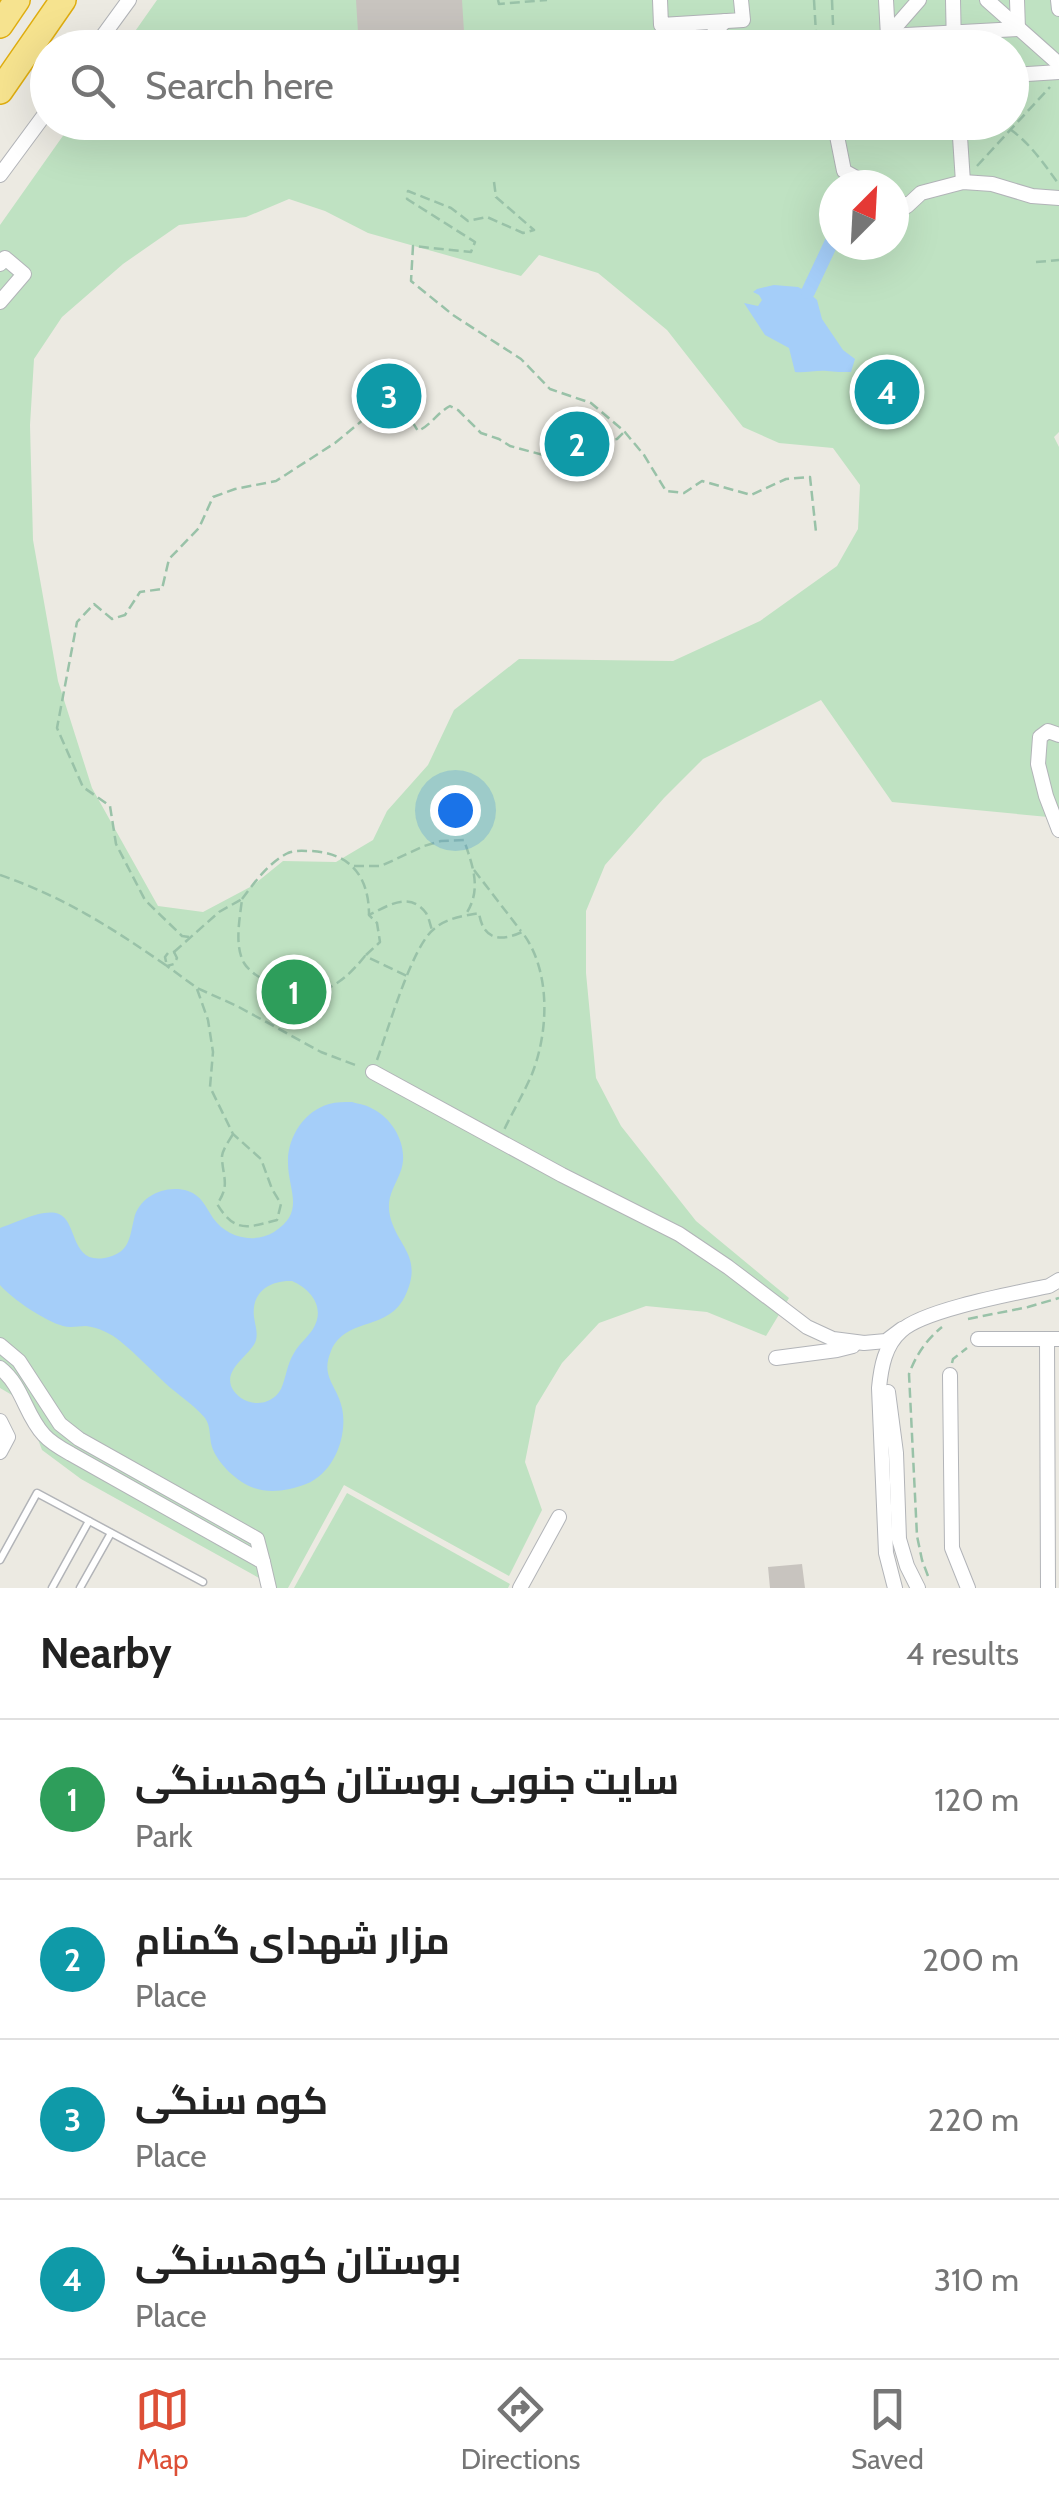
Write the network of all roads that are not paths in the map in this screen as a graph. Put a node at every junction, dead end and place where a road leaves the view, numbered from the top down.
1 (17, 0) edge
2 (63, 0) edge
3 (129, 0) edge
4 (886, 0) edge
5 (919, 0) edge
6 (953, 0) edge
7 (986, 0) edge
8 (1016, 0) edge
9 (1058, 0) edge
10 (742, 1) edge
11 (657, 4) edge
12 (1059, 9) edge
13 (725, 21) junction
14 (678, 24) junction
15 (0, 25) edge
16 (1018, 28) junction
17 (42, 30) edge
18 (107, 30) edge
19 (685, 30) edge
20 (717, 30) edge
21 (884, 30) edge
22 (893, 30) edge
23 (954, 30) edge
24 (1007, 30) edge
25 (1020, 30) edge
26 (1029, 38) edge
27 (30, 48) edge
28 (1059, 64) edge
29 (1029, 75) edge
30 (1059, 75) edge
31 (0, 91) edge
32 (30, 134) edge
33 (838, 140) edge
34 (960, 140) edge
35 (844, 170) edge
36 (0, 175) edge
37 (963, 182) junction
38 (1059, 198) edge
39 (909, 204) edge
40 (0, 264) edge
41 (0, 302) edge
42 (1059, 735) edge
43 (1059, 830) edge
44 (373, 1072) road end
45 (1059, 1280) edge
46 (902, 1329) junction
47 (978, 1339) road end
48 (1053, 1339) edge
49 (864, 1343) junction
50 (0, 1345) edge
51 (776, 1358) dead end
52 (0, 1368) edge
53 (950, 1375) road end
54 (0, 1421) edge
55 (0, 1452) edge
56 (559, 1517) dead end
57 (90, 1521) junction
58 (111, 1533) junction
59 (0, 1560) edge
60 (263, 1562) junction
61 (203, 1582) dead end
62 (52, 1588) edge
63 (80, 1588) edge
64 (269, 1588) edge
65 (520, 1588) edge
66 (896, 1588) edge
67 (918, 1588) edge
68 (968, 1588) edge
69 (1048, 1588) edge

1 - 15 highway
2 - 17 highway
3 - 18 street
4 - 21 street
5 - 22 street
6 - 23 street
7 - 16 street
8 - 16 street
9 - 12 street
10 - 13 street
11 - 14 street
13 - 14 street
13 - 20 street
14 - 19 street
16 - 24 street
16 - 25 street
26 - 28 street
27 - 31 highway
29 - 30 street
32 - 36 street
33 - 35 street
34 - 37 street
37 - 38 street
37 - 39 street
40 - 41 street
42 - 43 street
44 - 49 street
45 - 46 street
46 - 49 street
46 - 66 street
46 - 67 street
47 - 48 street
48 - 69 street
49 - 51 street
50 - 60 street
52 - 60 street
53 - 68 street
54 - 55 street
56 - 65 street
57 - 58 lane
57 - 59 lane
57 - 62 lane
58 - 61 lane
58 - 63 lane
60 - 64 street

